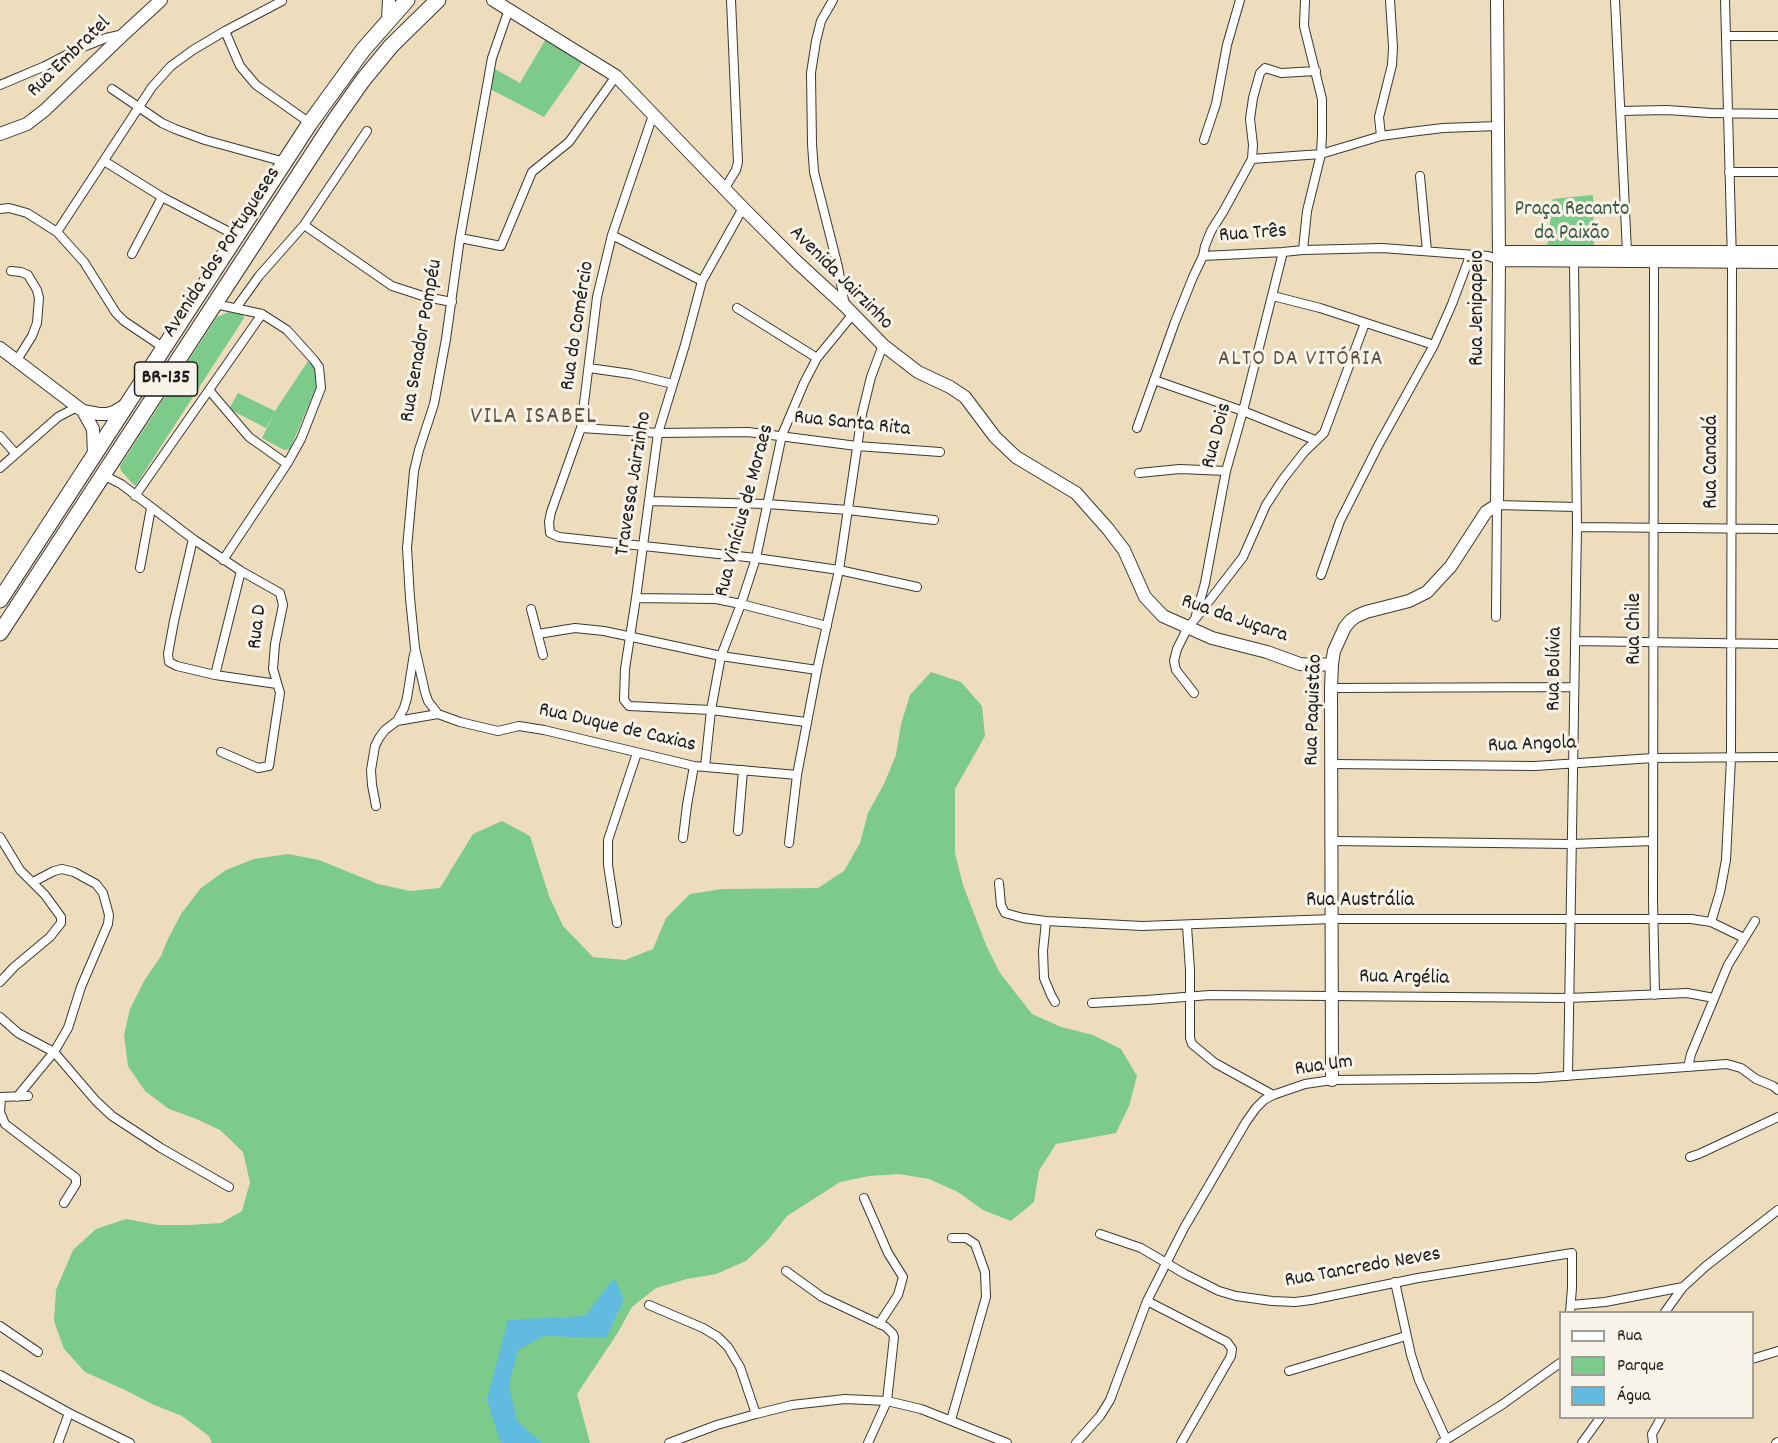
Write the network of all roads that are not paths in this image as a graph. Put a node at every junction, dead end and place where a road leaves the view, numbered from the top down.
1 (161, 0) edge
2 (389, 0) edge
3 (407, 0) edge
4 (438, 0) edge
5 (731, 0) edge
6 (833, 0) edge
7 (1240, 0) edge
8 (1305, 0) edge
9 (1390, 0) edge
10 (1497, 0) edge
11 (1615, 0) edge
12 (1725, 0) edge
13 (282, 1) edge
14 (500, 3) edge
15 (388, 20) junction
16 (225, 31) junction
17 (124, 33) junction
18 (1726, 36) junction
19 (1778, 36) edge
20 (1316, 71) junction
21 (616, 76) junction
22 (0, 85) edge
23 (112, 89) dead end
24 (139, 107) junction
25 (1622, 111) junction
26 (1728, 114) junction
27 (1778, 114) edge
28 (653, 115) junction
29 (310, 123) junction
30 (1498, 126) junction
31 (367, 131) dead end
32 (0, 134) edge
33 (1381, 136) junction
34 (1204, 140) dead end
35 (1321, 154) junction
36 (1252, 159) junction
37 (104, 162) junction
38 (285, 162) junction
39 (1729, 172) junction
40 (1778, 172) edge
41 (1420, 176) dead end
42 (725, 188) junction
43 (266, 192) junction
44 (162, 196) junction
45 (743, 208) junction
46 (0, 209) edge
47 (304, 225) junction
48 (57, 232) junction
49 (237, 236) junction
50 (612, 236) junction
51 (460, 238) junction
52 (1303, 250) junction
53 (1426, 251) junction
54 (1283, 252) junction
55 (1628, 252) junction
56 (1778, 252) edge
57 (132, 255) dead end
58 (1470, 255) junction
59 (1203, 256) junction
60 (1496, 256) junction
61 (1732, 257) junction
62 (1574, 261) junction
63 (1654, 262) junction
64 (1778, 262) edge
65 (237, 270) junction
66 (11, 271) dead end
67 (702, 281) junction
68 (1273, 296) junction
69 (452, 302) junction
70 (214, 304) junction
71 (236, 308) junction
72 (737, 308) dead end
73 (849, 310) junction
74 (262, 314) junction
75 (1365, 323) junction
76 (883, 345) junction
77 (1434, 345) junction
78 (0, 348) edge
79 (164, 348) junction
80 (817, 358) junction
81 (17, 360) junction
82 (589, 368) junction
83 (1154, 380) junction
84 (673, 384) junction
85 (209, 390) junction
86 (129, 402) junction
87 (80, 409) junction
88 (1243, 411) junction
89 (581, 428) junction
90 (1137, 428) dead end
91 (658, 433) junction
92 (782, 435) junction
93 (0, 436) edge
94 (1315, 440) junction
95 (857, 446) junction
96 (940, 452) dead end
97 (15, 453) junction
98 (94, 456) junction
99 (287, 464) junction
100 (0, 468) edge
101 (107, 470) junction
102 (1226, 471) junction
103 (1139, 473) dead end
104 (121, 484) junction
105 (135, 496) junction
106 (650, 501) junction
107 (767, 504) junction
108 (1497, 505) junction
109 (1576, 507) junction
110 (151, 508) junction
111 (848, 510) junction
112 (934, 520) dead end
113 (1577, 527) junction
114 (1654, 528) junction
115 (1731, 529) junction
116 (1778, 529) edge
117 (193, 539) junction
118 (642, 547) junction
119 (756, 558) junction
120 (223, 560) junction
121 (140, 568) dead end
122 (839, 570) junction
123 (241, 571) junction
124 (1321, 574) dead end
125 (917, 587) dead end
126 (636, 598) junction
127 (0, 600) edge
128 (741, 604) junction
129 (531, 609) dead end
130 (1496, 617) dead end
131 (1191, 623) junction
132 (826, 626) junction
133 (0, 633) edge
134 (538, 634) junction
135 (629, 638) junction
136 (1575, 641) junction
137 (1653, 642) junction
138 (1731, 643) junction
139 (1778, 644) edge
140 (415, 648) junction
141 (543, 654) dead end
142 (721, 657) junction
143 (1332, 664) junction
144 (817, 670) junction
145 (215, 675) junction
146 (277, 684) junction
147 (1574, 687) junction
148 (1331, 688) junction
149 (1194, 693) dead end
150 (711, 710) junction
151 (438, 714) junction
152 (397, 721) junction
153 (806, 722) junction
154 (221, 752) dead end
155 (638, 753) junction
156 (1778, 757) edge
157 (1653, 758) junction
158 (1731, 758) junction
159 (1333, 764) junction
160 (1573, 764) junction
161 (694, 766) junction
162 (705, 767) junction
163 (743, 770) junction
164 (797, 775) junction
165 (376, 807) dead end
166 (738, 831) dead end
167 (0, 837) edge
168 (683, 838) dead end
169 (1333, 841) junction
170 (1653, 841) junction
171 (789, 843) dead end
172 (1572, 844) junction
173 (33, 882) junction
174 (999, 883) dead end
175 (1653, 918) junction
176 (1332, 919) junction
177 (1570, 919) junction
178 (1046, 921) junction
179 (1755, 921) dead end
180 (1712, 922) junction
181 (616, 923) dead end
182 (1187, 926) junction
183 (1744, 938) junction
184 (0, 982) edge
185 (1655, 995) junction
186 (1191, 996) junction
187 (1333, 996) junction
188 (1569, 998) junction
189 (1714, 998) junction
190 (1056, 1002) dead end
191 (1092, 1003) dead end
192 (0, 1017) edge
193 (54, 1052) junction
194 (1688, 1067) junction
195 (1568, 1076) junction
196 (1332, 1080) junction
197 (1778, 1090) edge
198 (1273, 1095) junction
199 (28, 1096) dead end
200 (17, 1097) junction
201 (1, 1098) edge
202 (1778, 1117) edge
203 (1690, 1157) dead end
204 (229, 1186) dead end
205 (864, 1198) dead end
206 (64, 1203) dead end
207 (1778, 1210) edge
208 (1100, 1234) dead end
209 (952, 1238) dead end
210 (1166, 1261) junction
211 (786, 1271) dead end
212 (1395, 1282) junction
213 (1683, 1287) junction
214 (1147, 1301) junction
215 (649, 1305) dead end
216 (1570, 1309) edge
217 (1666, 1311) edge
218 (879, 1324) junction
219 (0, 1326) edge
220 (1406, 1336) junction
221 (1778, 1351) edge
222 (38, 1352) dead end
223 (1754, 1358) edge
224 (1559, 1364) edge
225 (1289, 1371) dead end
226 (0, 1375) edge
227 (887, 1401) junction
228 (69, 1413) junction
229 (756, 1414) junction
230 (1599, 1419) edge
231 (1660, 1419) edge
232 (951, 1420) junction
233 (1443, 1441) edge
234 (1078, 1442) edge
235 (58, 1443) edge
236 (130, 1443) edge
237 (669, 1443) edge
238 (868, 1443) edge
239 (1007, 1443) edge
240 (1181, 1443) edge
241 (1582, 1443) edge
242 (1653, 1443) edge

1 - 17 street, Rua Embratel
2 - 15 street
3 - 15 highway, Avenida dos Portugueses / BR-135
4 - 65 highway, Avenida dos Portugueses / BR-135
5 - 42 street
6 - 73 street
7 - 34 street
8 - 20 street
9 - 33 street
10 - 30 street, Rua Jenipapeio
11 - 25 street
12 - 18 street, Rua Canadá
13 - 16 street
14 - 21 street, Avenida Jairzinho
14 - 51 street, Rua Senador Pompéu
15 - 29 highway, Avenida dos Portugueses / BR-135
16 - 24 street
16 - 29 street
17 - 22 street
17 - 32 street, Rua Embratel
18 - 19 street
18 - 26 street, Rua Canadá
20 - 35 street
20 - 36 street
21 - 28 street, Avenida Jairzinho
21 - 51 street
23 - 24 street
24 - 37 street
24 - 38 street
25 - 26 street
25 - 55 street
26 - 27 street
26 - 39 street, Rua Canadá
28 - 42 street, Avenida Jairzinho
28 - 50 street, Rua do Comércio
29 - 38 highway, Avenida dos Portugueses / BR-135
30 - 33 street
30 - 60 street, Rua Jenipapeio
31 - 47 street
33 - 35 street
35 - 36 street
35 - 52 street
36 - 59 street
37 - 44 street
37 - 48 street
38 - 43 highway, Avenida dos Portugueses / BR-135
39 - 40 street
39 - 61 street, Rua Canadá
41 - 53 street
42 - 45 street, Avenida Jairzinho
43 - 49 highway, Avenida dos Portugueses / BR-135
43 - 65 highway
44 - 49 street
44 - 57 street
45 - 67 street, Travessa Jairzinho
45 - 73 street, Avenida Jairzinho
46 - 48 street
47 - 69 street
47 - 71 street
48 - 79 street
49 - 79 highway, Avenida dos Portugueses / BR-135
50 - 67 street
50 - 82 street, Rua do Comércio
51 - 69 street, Rua Senador Pompéu
52 - 53 street, Rua Três
52 - 54 street, Rua Três
53 - 58 street, Rua Três
54 - 59 street, Rua Três
54 - 68 street, Rua Dois
55 - 60 street
55 - 61 street
56 - 61 street
58 - 60 street, Rua Três
58 - 77 street
59 - 83 street, Rua Três
60 - 62 street
60 - 108 street, Rua Jenipapeio
61 - 63 street
61 - 64 street
61 - 115 street, Rua Canadá
62 - 63 street
62 - 109 street, Rua Bolívia
63 - 114 street, Rua Chile
65 - 70 highway, Avenida dos Portugueses / BR-135
66 - 81 street
67 - 84 street, Travessa Jairzinho
68 - 75 street
68 - 88 street, Rua Dois
69 - 140 street, Rua Senador Pompéu
70 - 71 street
70 - 101 highway, Avenida dos Portugueses / BR-135
71 - 74 street
72 - 80 street
73 - 76 street, Avenida Jairzinho
73 - 80 street, Rua Vinícius de Moraes
74 - 85 street
74 - 99 street
75 - 77 street
75 - 94 street
76 - 95 street, Avenida Jairzinho
76 - 131 street, Rua da Juçara
77 - 124 street
78 - 81 street
79 - 86 highway, Avenida dos Portugueses / BR-135
80 - 92 street, Rua Vinícius de Moraes
81 - 87 street
82 - 84 street
82 - 89 street, Rua do Comércio
83 - 88 street
83 - 90 street, Rua Três
84 - 91 street, Travessa Jairzinho
85 - 99 street
85 - 105 street
86 - 87 street
86 - 98 highway, Avenida dos Portugueses / BR-135
87 - 97 street
87 - 98 street
88 - 94 street
88 - 102 street, Rua Dois
89 - 91 street, Rua Santa Rita
89 - 118 street, Rua do Comércio
91 - 92 street, Rua Santa Rita
91 - 106 street, Travessa Jairzinho
92 - 95 street, Rua Santa Rita
92 - 107 street, Rua Vinícius de Moraes
93 - 97 street
94 - 131 street
95 - 96 street, Rua Santa Rita
95 - 111 street, Avenida Jairzinho
97 - 100 street
98 - 127 highway, Avenida dos Portugueses / BR-135
99 - 120 street
101 - 104 street, Rua D
101 - 104 street, Rua D
101 - 133 highway, Avenida dos Portugueses / BR-135
102 - 103 street
102 - 131 street, Rua Dois
104 - 105 street, Rua D
105 - 110 street, Rua D
106 - 107 street
106 - 118 street, Travessa Jairzinho
107 - 111 street
107 - 119 street, Rua Vinícius de Moraes
108 - 109 street
108 - 130 street, Rua Jenipapeio
108 - 143 street, Rua Paquistão
109 - 113 street, Rua Bolívia
110 - 117 street, Rua D
110 - 121 street
111 - 112 street
111 - 122 street, Avenida Jairzinho
113 - 114 street
113 - 136 street, Rua Bolívia
114 - 115 street
114 - 137 street, Rua Chile
115 - 116 street
115 - 138 street, Rua Canadá
117 - 120 street, Rua D
117 - 145 street
118 - 119 street
118 - 126 street, Travessa Jairzinho
119 - 122 street
119 - 128 street, Rua Vinícius de Moraes
120 - 123 street, Rua D
122 - 125 street
122 - 132 street, Avenida Jairzinho
123 - 145 street
123 - 146 street, Rua D
126 - 128 street
126 - 135 street, Travessa Jairzinho
128 - 132 street
128 - 142 street, Rua Vinícius de Moraes
129 - 134 street
131 - 143 street, Rua da Juçara
131 - 149 street
132 - 144 street, Avenida Jairzinho
134 - 135 street
134 - 141 street
135 - 142 street
135 - 150 street, Travessa Jairzinho
136 - 137 street
136 - 147 street, Rua Bolívia
137 - 138 street
137 - 157 street, Rua Chile
138 - 139 street
138 - 158 street, Rua Canadá
140 - 151 street, Rua Senador Pompéu
140 - 152 street
142 - 144 street
142 - 150 street, Rua Vinícius de Moraes
143 - 148 street, Rua Paquistão
144 - 153 street, Avenida Jairzinho
145 - 146 street
146 - 154 street, Rua D
147 - 148 street
147 - 160 street, Rua Bolívia
148 - 159 street, Rua Paquistão
150 - 153 street
150 - 162 street, Rua Vinícius de Moraes
151 - 152 street, Rua Duque de Caxias
151 - 155 street, Rua Duque de Caxias
152 - 165 street
153 - 164 street, Avenida Jairzinho
155 - 161 street, Rua Duque de Caxias
155 - 181 street
156 - 158 street, Rua Angola
157 - 158 street, Rua Angola
157 - 160 street, Rua Angola
157 - 170 street, Rua Chile
158 - 180 street, Rua Canadá
159 - 160 street, Rua Angola
159 - 169 street, Rua Paquistão
160 - 172 street, Rua Bolívia
161 - 162 street, Rua Duque de Caxias
161 - 168 street
162 - 163 street, Rua Duque de Caxias
163 - 164 street, Rua Duque de Caxias
163 - 166 street
164 - 171 street, Avenida Jairzinho
167 - 173 street
169 - 172 street
169 - 176 street, Rua Paquistão
170 - 172 street
170 - 175 street, Rua Chile
172 - 177 street, Rua Bolívia
173 - 184 street
173 - 193 street
174 - 178 street, Rua Austrália
175 - 177 street, Rua Austrália
175 - 180 street, Rua Austrália
175 - 185 street, Rua Chile
176 - 177 street, Rua Austrália
176 - 182 street, Rua Austrália
176 - 187 street, Rua Paquistão
177 - 188 street, Rua Bolívia
178 - 182 street, Rua Austrália
178 - 190 street
179 - 183 street
180 - 183 street, Rua Austrália
182 - 186 street
183 - 189 street
185 - 188 street, Rua Argélia
185 - 189 street, Rua Argélia
186 - 187 street, Rua Argélia
186 - 191 street, Rua Argélia
186 - 198 street
187 - 188 street, Rua Argélia
187 - 196 street, Rua Paquistão
188 - 195 street, Rua Bolívia
189 - 194 street
192 - 193 street
193 - 200 street
193 - 204 street
194 - 195 street, Rua Um
194 - 197 street, Rua Um
195 - 196 street, Rua Um
196 - 198 street, Rua Um
198 - 210 street, Rua Um
199 - 200 street
200 - 201 street
201 - 206 street
202 - 203 street
205 - 218 street
207 - 213 street
208 - 210 street, Rua Tancredo Neves
209 - 232 street
210 - 212 street, Rua Tancredo Neves
210 - 214 street, Rua Um
211 - 218 street
212 - 216 street, Rua Tancredo Neves
212 - 220 street
213 - 216 street
213 - 217 street
214 - 234 street, Rua Um
214 - 240 street
215 - 229 street
218 - 227 street
219 - 222 street
220 - 225 street
220 - 233 street
221 - 223 street
224 - 233 street
226 - 228 street
227 - 229 street
227 - 232 street
227 - 238 street
228 - 235 street
228 - 236 street
229 - 237 street
230 - 241 street
231 - 242 street
232 - 239 street

